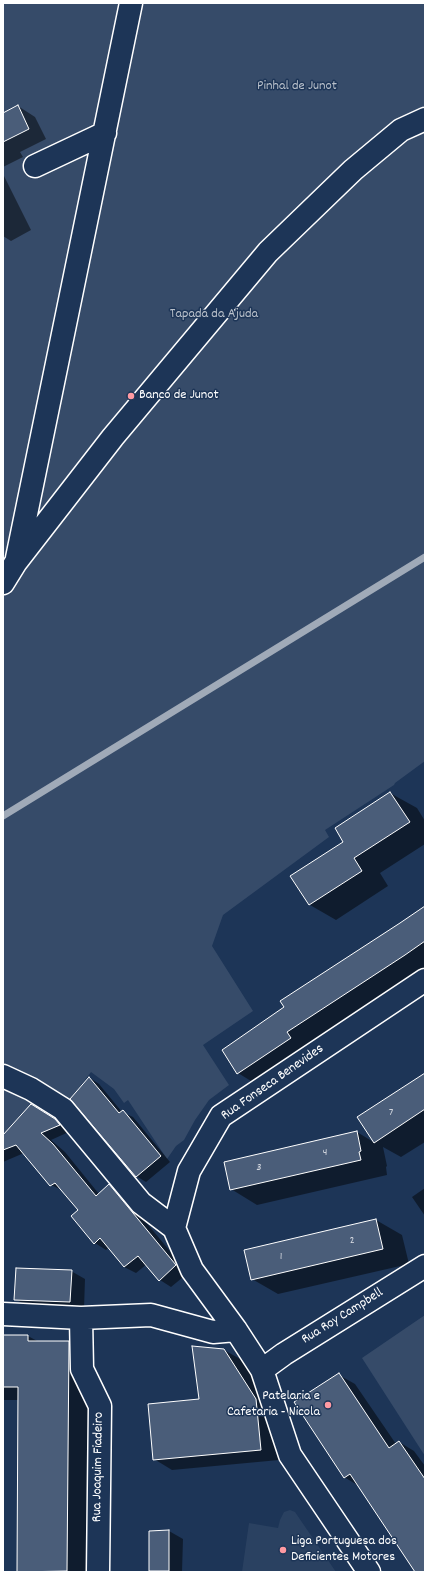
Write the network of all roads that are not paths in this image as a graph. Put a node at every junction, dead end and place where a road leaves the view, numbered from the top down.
1 (131, 3) edge
2 (425, 119) edge
3 (104, 133) junction
4 (35, 166) dead end
5 (16, 562) junction
6 (3, 583) edge
7 (425, 980) edge
8 (3, 1060) edge
9 (9, 1079) edge
10 (174, 1228) junction
11 (425, 1266) edge
12 (3, 1314) edge
13 (81, 1318) junction
14 (236, 1330) junction
15 (262, 1370) junction
16 (98, 1572) edge
17 (369, 1572) edge

1 - 3 street
2 - 5 street
3 - 4 street
3 - 5 street
5 - 6 street
7 - 10 street, Rua Fonseca Benevides
8 - 9 street
9 - 10 street
10 - 14 street
11 - 15 street, Rua Roy Campbell
12 - 13 street
13 - 14 street
13 - 16 street, Rua Joaquim Fiadeiro
14 - 15 street
15 - 17 street

